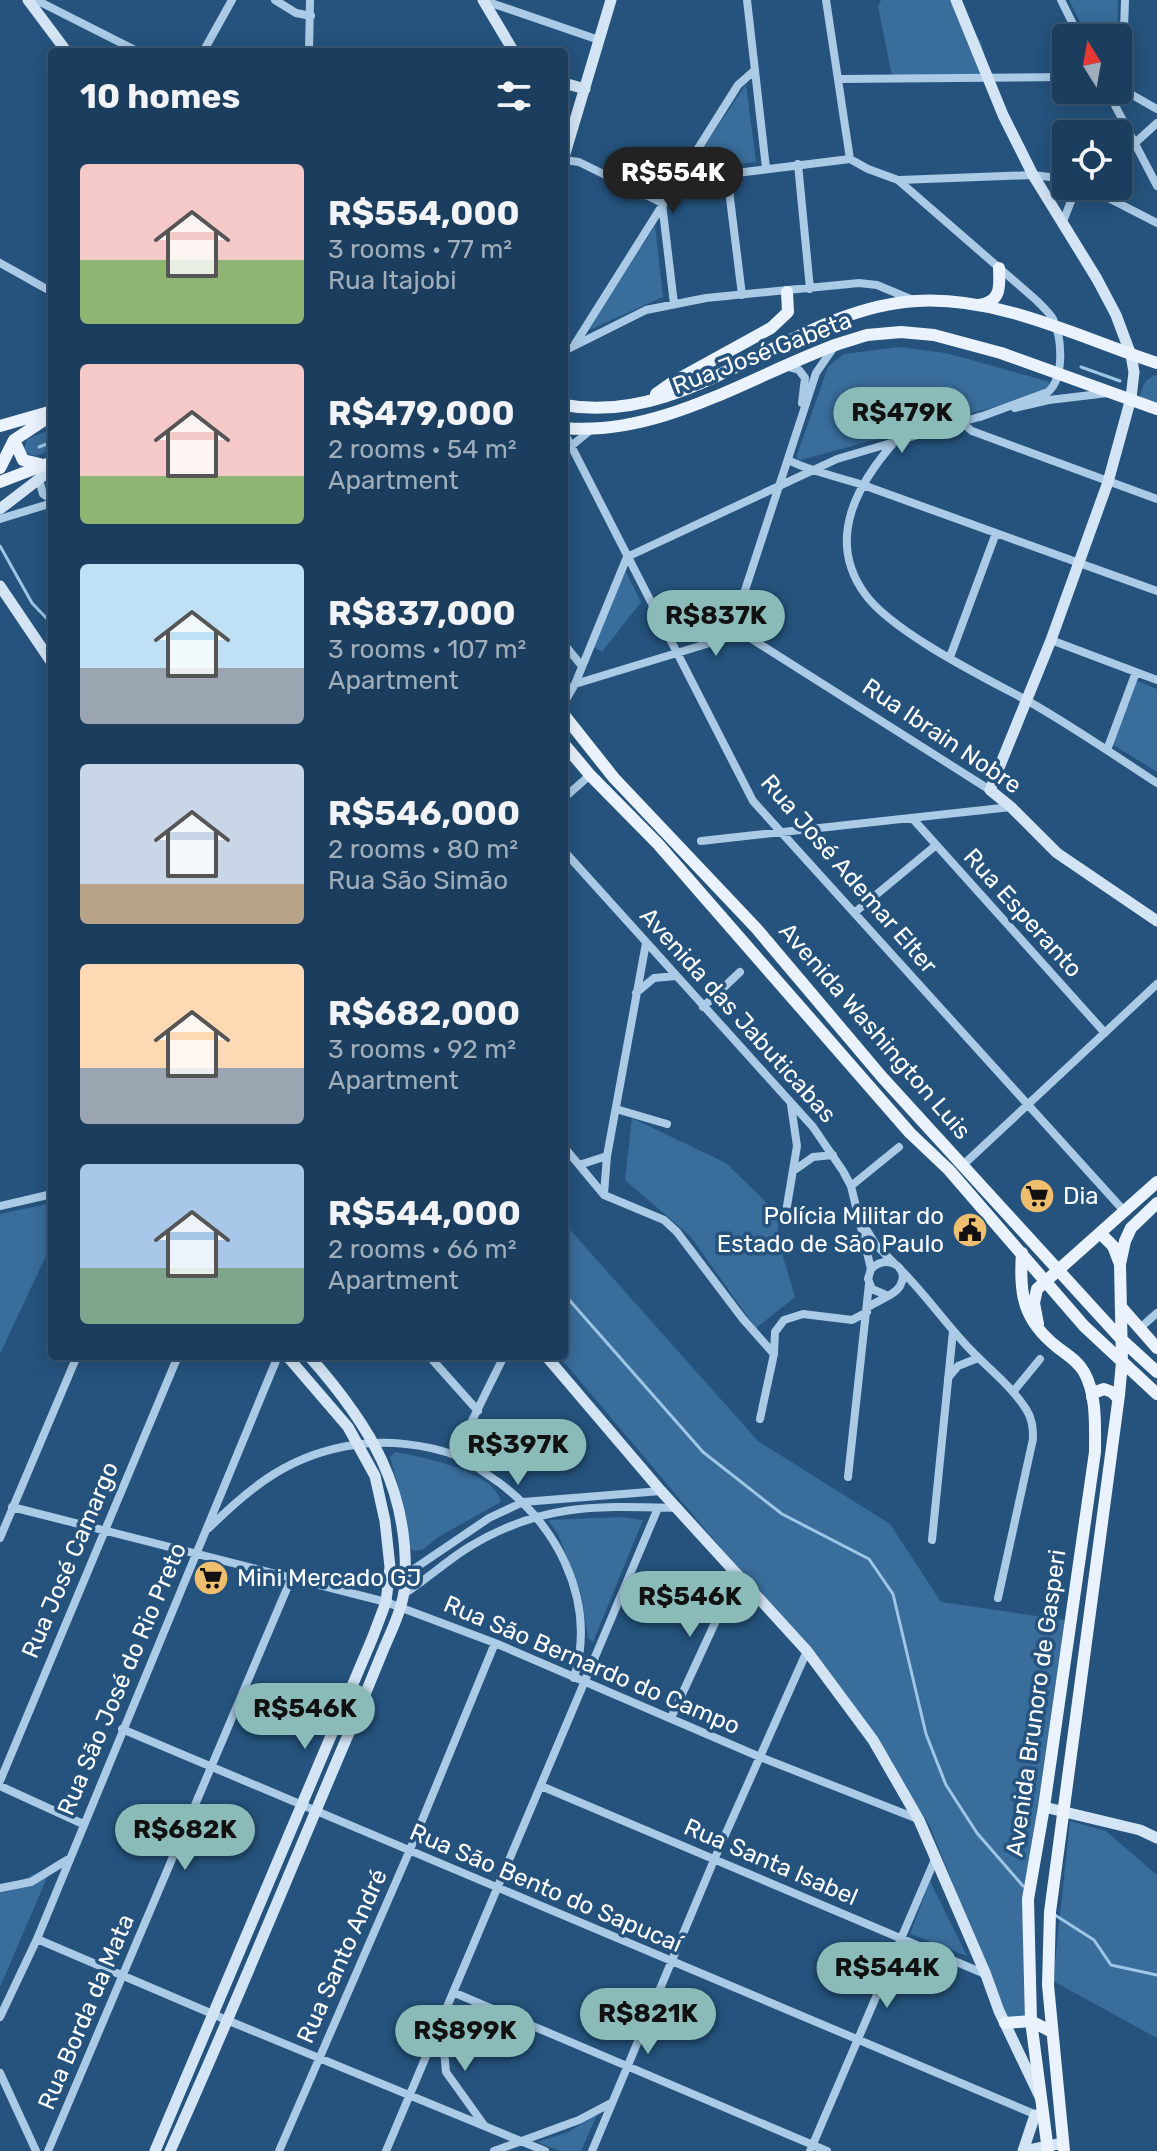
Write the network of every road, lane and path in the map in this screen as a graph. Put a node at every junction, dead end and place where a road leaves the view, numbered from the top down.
1 (29, 0) edge
2 (232, 0) edge
3 (275, 0) edge
4 (310, 0) edge
5 (611, 0) edge
6 (747, 0) edge
7 (826, 0) edge
8 (956, 0) edge
9 (1061, 0) edge
10 (1125, 0) edge
11 (487, 2) edge
12 (311, 16) junction
13 (1073, 24) edge
14 (1124, 24) edge
15 (599, 40) junction
16 (64, 48) edge
17 (131, 48) edge
18 (205, 48) edge
19 (309, 48) edge
20 (512, 48) edge
21 (755, 70) junction
22 (988, 76) junction
23 (1052, 77) edge
24 (838, 79) junction
25 (568, 84) edge
26 (585, 89) junction
27 (1132, 95) edge
28 (1114, 104) edge
29 (1157, 109) edge
30 (1157, 123) edge
31 (1135, 143) junction
32 (568, 145) edge
33 (568, 159) edge
34 (850, 159) junction
35 (798, 164) junction
36 (766, 168) junction
37 (727, 174) junction
38 (1033, 175) junction
39 (1052, 177) edge
40 (680, 180) junction
41 (898, 180) junction
42 (1157, 186) edge
43 (1071, 200) edge
44 (1112, 200) edge
45 (662, 203) junction
46 (1157, 223) edge
47 (1062, 224) junction
48 (0, 263) edge
49 (999, 268) junction
50 (810, 289) junction
51 (48, 290) edge
52 (787, 292) junction
53 (742, 295) junction
54 (915, 301) junction
55 (674, 304) junction
56 (975, 306) junction
57 (1054, 325) junction
58 (838, 344) junction
59 (574, 345) junction
60 (568, 349) edge
61 (1131, 355) junction
62 (1157, 363) edge
63 (781, 366) junction
64 (1058, 373) junction
65 (1113, 392) junction
66 (1131, 398) junction
67 (647, 402) junction
68 (568, 405) edge
69 (1157, 409) edge
70 (48, 414) edge
71 (48, 416) edge
72 (980, 417) junction
73 (961, 422) junction
74 (0, 426) edge
75 (797, 427) junction
76 (593, 428) junction
77 (568, 430) edge
78 (14, 440) junction
79 (896, 440) junction
80 (568, 449) edge
81 (568, 452) edge
82 (788, 459) junction
83 (48, 465) edge
84 (48, 466) edge
85 (0, 468) edge
86 (48, 468) edge
87 (814, 469) junction
88 (39, 479) junction
89 (0, 482) edge
90 (1108, 482) junction
91 (863, 485) junction
92 (779, 486) junction
93 (48, 498) edge
94 (1157, 499) edge
95 (48, 503) edge
96 (0, 509) edge
97 (0, 519) edge
98 (996, 533) junction
99 (627, 557) junction
100 (1079, 562) junction
101 (0, 586) edge
102 (1157, 591) edge
103 (733, 627) junction
104 (1051, 640) junction
105 (568, 649) edge
106 (676, 654) junction
107 (48, 657) edge
108 (950, 657) junction
109 (581, 665) junction
110 (1136, 672) junction
111 (1157, 680) edge
112 (575, 684) junction
113 (568, 696) edge
114 (1026, 701) junction
115 (568, 720) edge
116 (568, 749) edge
117 (1107, 750) junction
118 (591, 752) junction
119 (590, 775) junction
120 (1157, 783) edge
121 (990, 790) junction
122 (568, 794) edge
123 (1011, 807) junction
124 (913, 819) junction
125 (780, 832) junction
126 (701, 841) dead end
127 (935, 846) junction
128 (568, 855) edge
129 (854, 913) junction
130 (1157, 921) edge
131 (646, 943) junction
132 (740, 972) dead end
133 (676, 976) junction
134 (1157, 984) edge
135 (636, 993) junction
136 (703, 1007) junction
137 (1105, 1033) junction
138 (791, 1104) junction
139 (1027, 1105) junction
140 (616, 1109) junction
141 (667, 1124) dead end
142 (899, 1147) dead end
143 (568, 1152) edge
144 (833, 1155) junction
145 (607, 1156) junction
146 (579, 1165) junction
147 (963, 1165) junction
148 (795, 1169) junction
149 (1157, 1182) edge
150 (851, 1186) junction
151 (48, 1195) edge
152 (604, 1195) junction
153 (1157, 1203) edge
154 (0, 1206) edge
155 (787, 1206) dead end
156 (1125, 1212) junction
157 (860, 1220) junction
158 (1101, 1234) junction
159 (1022, 1253) junction
160 (1120, 1264) junction
161 (897, 1266) junction
162 (1058, 1268) junction
163 (871, 1269) junction
164 (1044, 1281) junction
165 (869, 1284) junction
166 (898, 1290) junction
167 (921, 1290) junction
168 (886, 1295) junction
169 (1057, 1296) junction
170 (1121, 1307) junction
171 (868, 1310) junction
172 (1157, 1313) edge
173 (852, 1320) junction
174 (1110, 1326) junction
175 (1140, 1328) junction
176 (953, 1331) junction
177 (1041, 1331) junction
178 (866, 1334) junction
179 (1122, 1340) junction
180 (1157, 1348) edge
181 (774, 1354) junction
182 (978, 1358) junction
183 (1040, 1359) dead end
184 (75, 1360) edge
185 (176, 1360) edge
186 (276, 1360) edge
187 (291, 1360) edge
188 (312, 1360) edge
189 (433, 1360) edge
190 (502, 1360) edge
191 (549, 1360) edge
192 (1122, 1362) junction
193 (1157, 1372) edge
194 (947, 1379) junction
195 (1148, 1383) junction
196 (1013, 1392) junction
197 (1157, 1394) edge
198 (1092, 1397) junction
199 (1119, 1397) junction
200 (478, 1411) junction
201 (760, 1419) dead end
202 (358, 1444) junction
203 (375, 1444) junction
204 (458, 1456) junction
205 (848, 1477) dead end
206 (661, 1491) junction
207 (523, 1502) junction
208 (12, 1507) junction
209 (658, 1508) junction
210 (678, 1508) junction
211 (537, 1515) junction
212 (104, 1529) junction
213 (206, 1532) junction
214 (0, 1538) edge
215 (932, 1540) dead end
216 (195, 1554) junction
217 (738, 1573) junction
218 (405, 1575) junction
219 (291, 1579) junction
220 (404, 1594) junction
221 (998, 1598) dead end
222 (386, 1602) junction
223 (400, 1608) junction
224 (495, 1643) junction
225 (807, 1651) junction
226 (574, 1678) junction
227 (585, 1683) junction
228 (671, 1718) junction
229 (122, 1729) junction
230 (760, 1757) junction
231 (213, 1767) junction
232 (0, 1783) edge
233 (541, 1786) junction
234 (301, 1806) junction
235 (1044, 1807) junction
236 (1064, 1810) junction
237 (316, 1812) junction
238 (919, 1820) junction
239 (83, 1824) junction
240 (1157, 1838) edge
241 (409, 1852) junction
242 (936, 1857) junction
243 (67, 1860) junction
244 (714, 1860) junction
245 (0, 1888) edge
246 (499, 1889) junction
247 (901, 1937) junction
248 (37, 1939) junction
249 (672, 1963) junction
250 (124, 1975) junction
251 (986, 1975) junction
252 (455, 1993) junction
253 (213, 2014) junction
254 (0, 2017) edge
255 (229, 2021) junction
256 (1031, 2021) junction
257 (442, 2022) junction
258 (1005, 2023) junction
259 (1052, 2032) junction
260 (857, 2041) junction
261 (320, 2057) junction
262 (628, 2064) junction
263 (0, 2073) edge
264 (409, 2094) junction
265 (1041, 2101) junction
266 (611, 2103) junction
267 (1039, 2116) junction
268 (484, 2125) junction
269 (522, 2141) junction
270 (1063, 2147) edge
271 (812, 2148) edge
272 (1048, 2149) edge
273 (36, 2151) edge
274 (48, 2151) edge
275 (155, 2151) edge
276 (170, 2151) edge
277 (279, 2151) edge
278 (386, 2151) edge
279 (494, 2151) edge
280 (545, 2151) edge
281 (592, 2151) edge
282 (827, 2151) edge
283 (1024, 2151) edge

1 - 16 main road
1 - 17 street
2 - 18 street
3 - 12 street
4 - 12 street
5 - 15 main road
6 - 21 street
7 - 24 street
8 - 22 main road
9 - 13 street
10 - 14 street
11 - 15 street
11 - 20 main road
12 - 19 street
15 - 26 main road
21 - 36 street
21 - 40 street
22 - 23 street
22 - 24 street
22 - 38 main road
24 - 34 street
25 - 26 main road
26 - 32 main road
27 - 29 street
28 - 31 street
30 - 31 street
31 - 42 street
33 - 45 street
34 - 35 street
34 - 41 street
35 - 36 street
35 - 50 street
36 - 37 street
37 - 40 street
37 - 53 street
38 - 39 street
38 - 41 street
38 - 47 main road
40 - 45 street
41 - 49 street
43 - 47 street
44 - 46 street
45 - 55 street
45 - 59 street
47 - 61 main road
48 - 51 street
49 - 56 main road
49 - 57 street
50 - 52 street
50 - 54 street
52 - 53 street
52 - 67 main road
53 - 55 street
54 - 56 main road
54 - 67 main road
55 - 59 street
56 - 57 main road
57 - 61 main road
57 - 64 street
58 - 63 main road, Rua José Gabeta
58 - 64 main road, Rua José Gabeta
58 - 75 street
59 - 60 street
61 - 62 main road
61 - 66 main road
63 - 75 street
63 - 76 main road, Rua José Gabeta
64 - 65 main road, Rua José Gabeta
64 - 72 street
65 - 66 main road, Rua José Gabeta
65 - 72 street
66 - 69 main road, Rua José Gabeta
66 - 90 main road
67 - 68 main road
70 - 74 main road
71 - 78 main road
72 - 73 street
73 - 79 street
73 - 90 street
75 - 82 street
76 - 77 main road, Rua José Gabeta
76 - 80 street
78 - 83 main road
78 - 85 main road
79 - 87 street
79 - 91 street
81 - 99 street, Rua José Ademar Elter
82 - 87 street
82 - 92 street
84 - 89 main road
86 - 88 main road
87 - 91 street
87 - 92 street
88 - 93 street
88 - 96 main road
90 - 94 street
90 - 100 main road
91 - 98 street
91 - 108 street
92 - 99 street
92 - 103 street
95 - 97 street
98 - 100 street
98 - 108 street
99 - 106 street, Rua José Ademar Elter
99 - 109 street
100 - 102 street
100 - 104 main road
101 - 107 main road
103 - 106 street
103 - 121 street, Rua Ibrain Nobre
104 - 110 street
104 - 114 main road
105 - 109 street
106 - 112 street
106 - 125 street, Rua José Ademar Elter
108 - 114 street
109 - 112 street
110 - 111 street
110 - 117 street
112 - 113 street
114 - 117 street
114 - 121 main road
115 - 118 main road, Avenida Washington Luis
116 - 119 main road, Avenida Washington Luis
117 - 120 street
118 - 119 main road
118 - 147 main road, Avenida Washington Luis
119 - 122 street
119 - 159 main road, Avenida Washington Luis
121 - 123 main road, Rua Ibrain Nobre
123 - 124 street
123 - 130 main road, Rua Ibrain Nobre
124 - 125 street
124 - 127 street, Rua Esperanto
125 - 126 street
125 - 129 street, Rua José Ademar Elter
127 - 129 street
127 - 137 street, Rua Esperanto
128 - 131 street, Avenida das Jabuticabas
129 - 139 street, Rua José Ademar Elter
131 - 133 street, Avenida das Jabuticabas
131 - 135 street
132 - 136 street
133 - 135 street
133 - 136 street, Avenida das Jabuticabas
134 - 137 street
135 - 140 street
136 - 138 street, Avenida das Jabuticabas
137 - 139 street
138 - 144 street, Avenida das Jabuticabas
138 - 148 street
139 - 147 street
139 - 156 street, Rua José Ademar Elter
140 - 141 street
140 - 145 street
142 - 150 street
143 - 146 street
144 - 148 street
144 - 150 street, Avenida das Jabuticabas
145 - 146 street
145 - 152 street
146 - 152 street
147 - 162 main road, Avenida Washington Luis
148 - 155 street
149 - 156 main road
150 - 157 street, Avenida das Jabuticabas
151 - 154 street
152 - 181 street
153 - 160 main road
156 - 158 main road
157 - 161 street
157 - 163 street, Avenida das Jabuticabas
158 - 160 main road
158 - 162 main road
159 - 164 main road, Avenida Washington Luis
159 - 177 main road, Avenida Brunoro de Gasperi
160 - 170 main road, Avenida Brunoro de Gasperi
161 - 163 street
161 - 166 street
161 - 167 street
162 - 164 main road
162 - 174 main road, Avenida Washington Luis
163 - 165 street
164 - 169 main road, Avenida Washington Luis
164 - 177 main road
165 - 168 street
165 - 171 street
166 - 167 street
166 - 168 street
167 - 176 street
168 - 171 street
169 - 174 main road
169 - 192 main road, Avenida Washington Luis
170 - 175 main road
170 - 179 main road, Avenida Brunoro de Gasperi
171 - 173 street
171 - 178 street
172 - 175 street
173 - 178 street
173 - 181 street
174 - 179 main road, Avenida Washington Luis
175 - 180 main road
176 - 182 street
176 - 194 street
177 - 198 main road, Avenida Brunoro de Gasperi
178 - 205 street
179 - 192 main road, Avenida Brunoro de Gasperi
179 - 193 main road, Avenida Washington Luis
181 - 201 street
182 - 194 street
182 - 196 street
183 - 196 street
184 - 208 street
185 - 212 street, Rua José Camargo
186 - 213 street, Rua São José do Rio Preto
187 - 202 main road
188 - 203 main road
189 - 200 street
190 - 200 street
191 - 206 main road
192 - 195 main road, Avenida Washington Luis
192 - 199 main road, Avenida Brunoro de Gasperi
194 - 215 street
195 - 197 main road, Avenida Washington Luis
195 - 199 main road
196 - 221 street
198 - 199 main road
198 - 235 main road, Avenida Brunoro de Gasperi
199 - 236 main road, Avenida Brunoro de Gasperi
200 - 204 street
202 - 203 street
202 - 213 street
202 - 222 main road
203 - 204 street
203 - 218 main road
204 - 207 street
206 - 207 street
206 - 210 main road
207 - 211 street
207 - 218 street
208 - 212 street, Rua São Bernardo do Campo
208 - 214 street
209 - 210 street
209 - 211 street
209 - 227 street
210 - 217 main road
211 - 220 street
211 - 226 street
212 - 216 street, Rua São Bernardo do Campo
212 - 232 street, Rua José Camargo
213 - 216 street, Rua São José do Rio Preto
216 - 219 street, Rua São Bernardo do Campo
216 - 229 street, Rua São José do Rio Preto
217 - 225 main road
217 - 228 street
218 - 220 main road
219 - 222 street, Rua São Bernardo do Campo
219 - 231 street, Rua Borda da Mata
220 - 223 main road
222 - 223 street, Rua São Bernardo do Campo
222 - 234 main road
223 - 224 street, Rua São Bernardo do Campo
223 - 237 main road
224 - 226 street, Rua São Bernardo do Campo
224 - 241 street, Rua Santo André
225 - 230 street
225 - 238 main road
226 - 227 street, Rua São Bernardo do Campo
227 - 228 street, Rua São Bernardo do Campo
227 - 233 street
228 - 230 street, Rua São Bernardo do Campo
229 - 231 street, Rua São Bento do Sapucaí
229 - 239 street, Rua São José do Rio Preto
230 - 238 street, Rua São Bernardo do Campo
230 - 244 street
231 - 234 street, Rua São Bento do Sapucaí
231 - 250 street, Rua Borda da Mata
232 - 239 street
233 - 244 street, Rua Santa Isabel
233 - 246 street
234 - 237 street, Rua São Bento do Sapucaí
234 - 253 main road
235 - 236 main road
235 - 256 main road, Avenida Brunoro de Gasperi
236 - 240 main road
236 - 259 main road, Avenida Brunoro de Gasperi
237 - 241 street, Rua São Bento do Sapucaí
237 - 255 main road
238 - 242 main road
239 - 243 street, Rua São José do Rio Preto
241 - 246 street, Rua São Bento do Sapucaí
241 - 261 street, Rua Santo André
242 - 247 street
242 - 251 main road
243 - 245 street
243 - 248 street, Rua São José do Rio Preto
244 - 247 street, Rua Santa Isabel
244 - 249 street
246 - 249 street, Rua São Bento do Sapucaí
246 - 252 street
247 - 251 street, Rua Santa Isabel
247 - 260 street
248 - 250 street
248 - 254 street, Rua São José do Rio Preto
249 - 260 street, Rua São Bento do Sapucaí
249 - 262 street
250 - 253 street
250 - 274 street, Rua Borda da Mata
251 - 258 main road
252 - 257 street
252 - 262 street
253 - 255 street
253 - 275 main road
255 - 261 street
255 - 276 main road
256 - 258 main road
256 - 259 main road
256 - 265 main road, Avenida Brunoro de Gasperi
257 - 264 street
257 - 268 street
258 - 265 main road
259 - 270 main road, Avenida Brunoro de Gasperi
260 - 267 street, Rua São Bento do Sapucaí
260 - 271 street
261 - 264 street
261 - 277 street, Rua Santo André
262 - 266 street
262 - 271 street
263 - 273 street
264 - 268 street
264 - 278 street
265 - 267 main road, Avenida Brunoro de Gasperi
266 - 269 street
266 - 281 street
267 - 272 main road, Avenida Brunoro de Gasperi
267 - 283 main road
268 - 269 street
269 - 279 street
269 - 280 street
270 - 272 main road
271 - 282 street
272 - 283 main road

